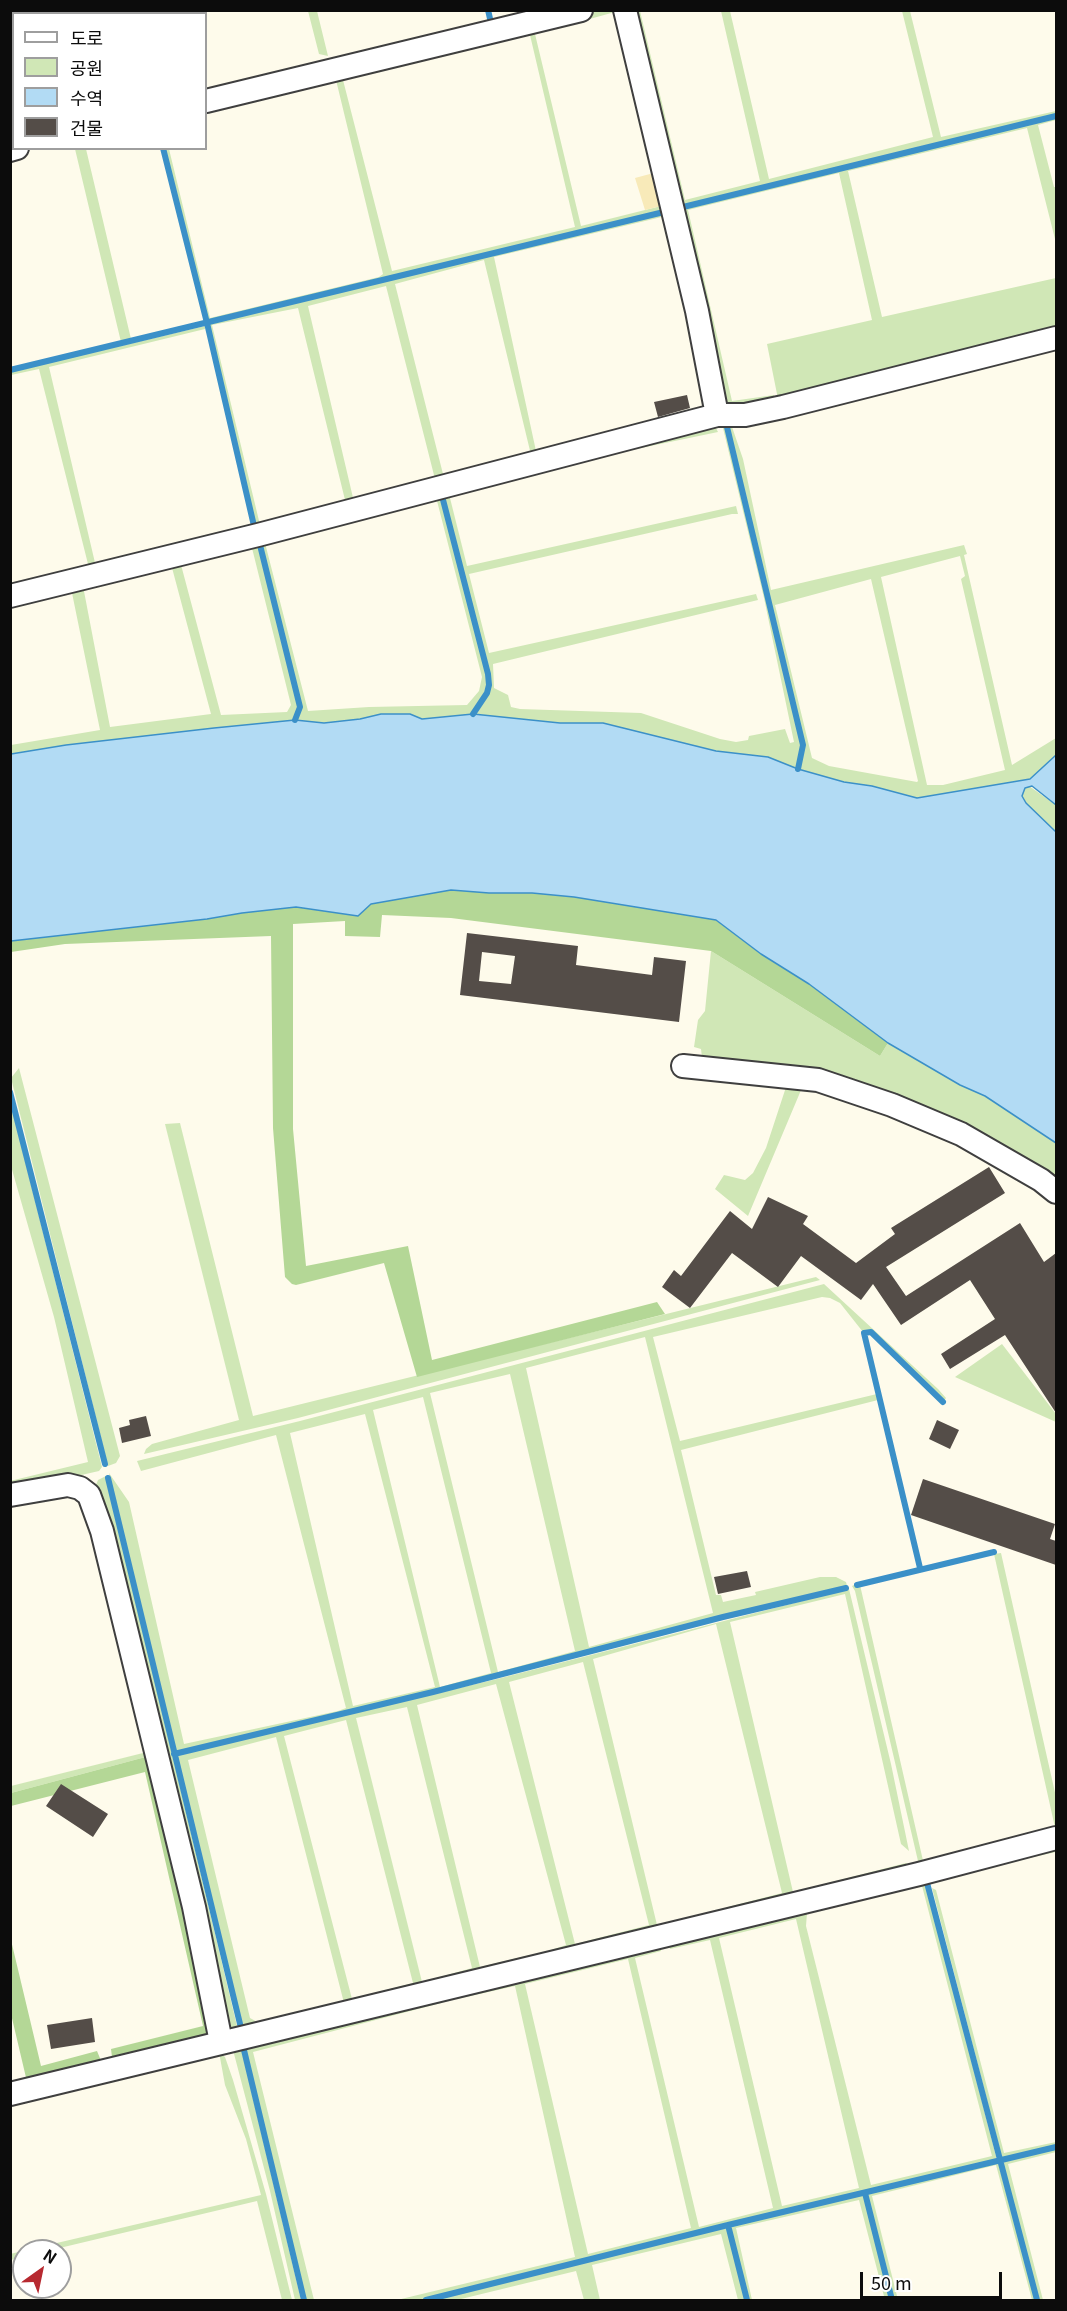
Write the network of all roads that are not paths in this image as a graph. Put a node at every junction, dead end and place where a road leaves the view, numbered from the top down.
1 (582, 10) edge
2 (625, 10) edge
3 (207, 101) edge
4 (1056, 338) edge
5 (717, 415) junction
6 (10, 596) edge
7 (683, 1066) dead end
8 (1056, 1192) edge
9 (10, 1495) edge
10 (1056, 1838) edge
11 (221, 2042) junction
12 (10, 2094) edge

1 - 3 street
2 - 5 street
4 - 5 street
5 - 6 street
7 - 8 street
9 - 11 street
10 - 11 street
11 - 12 street

